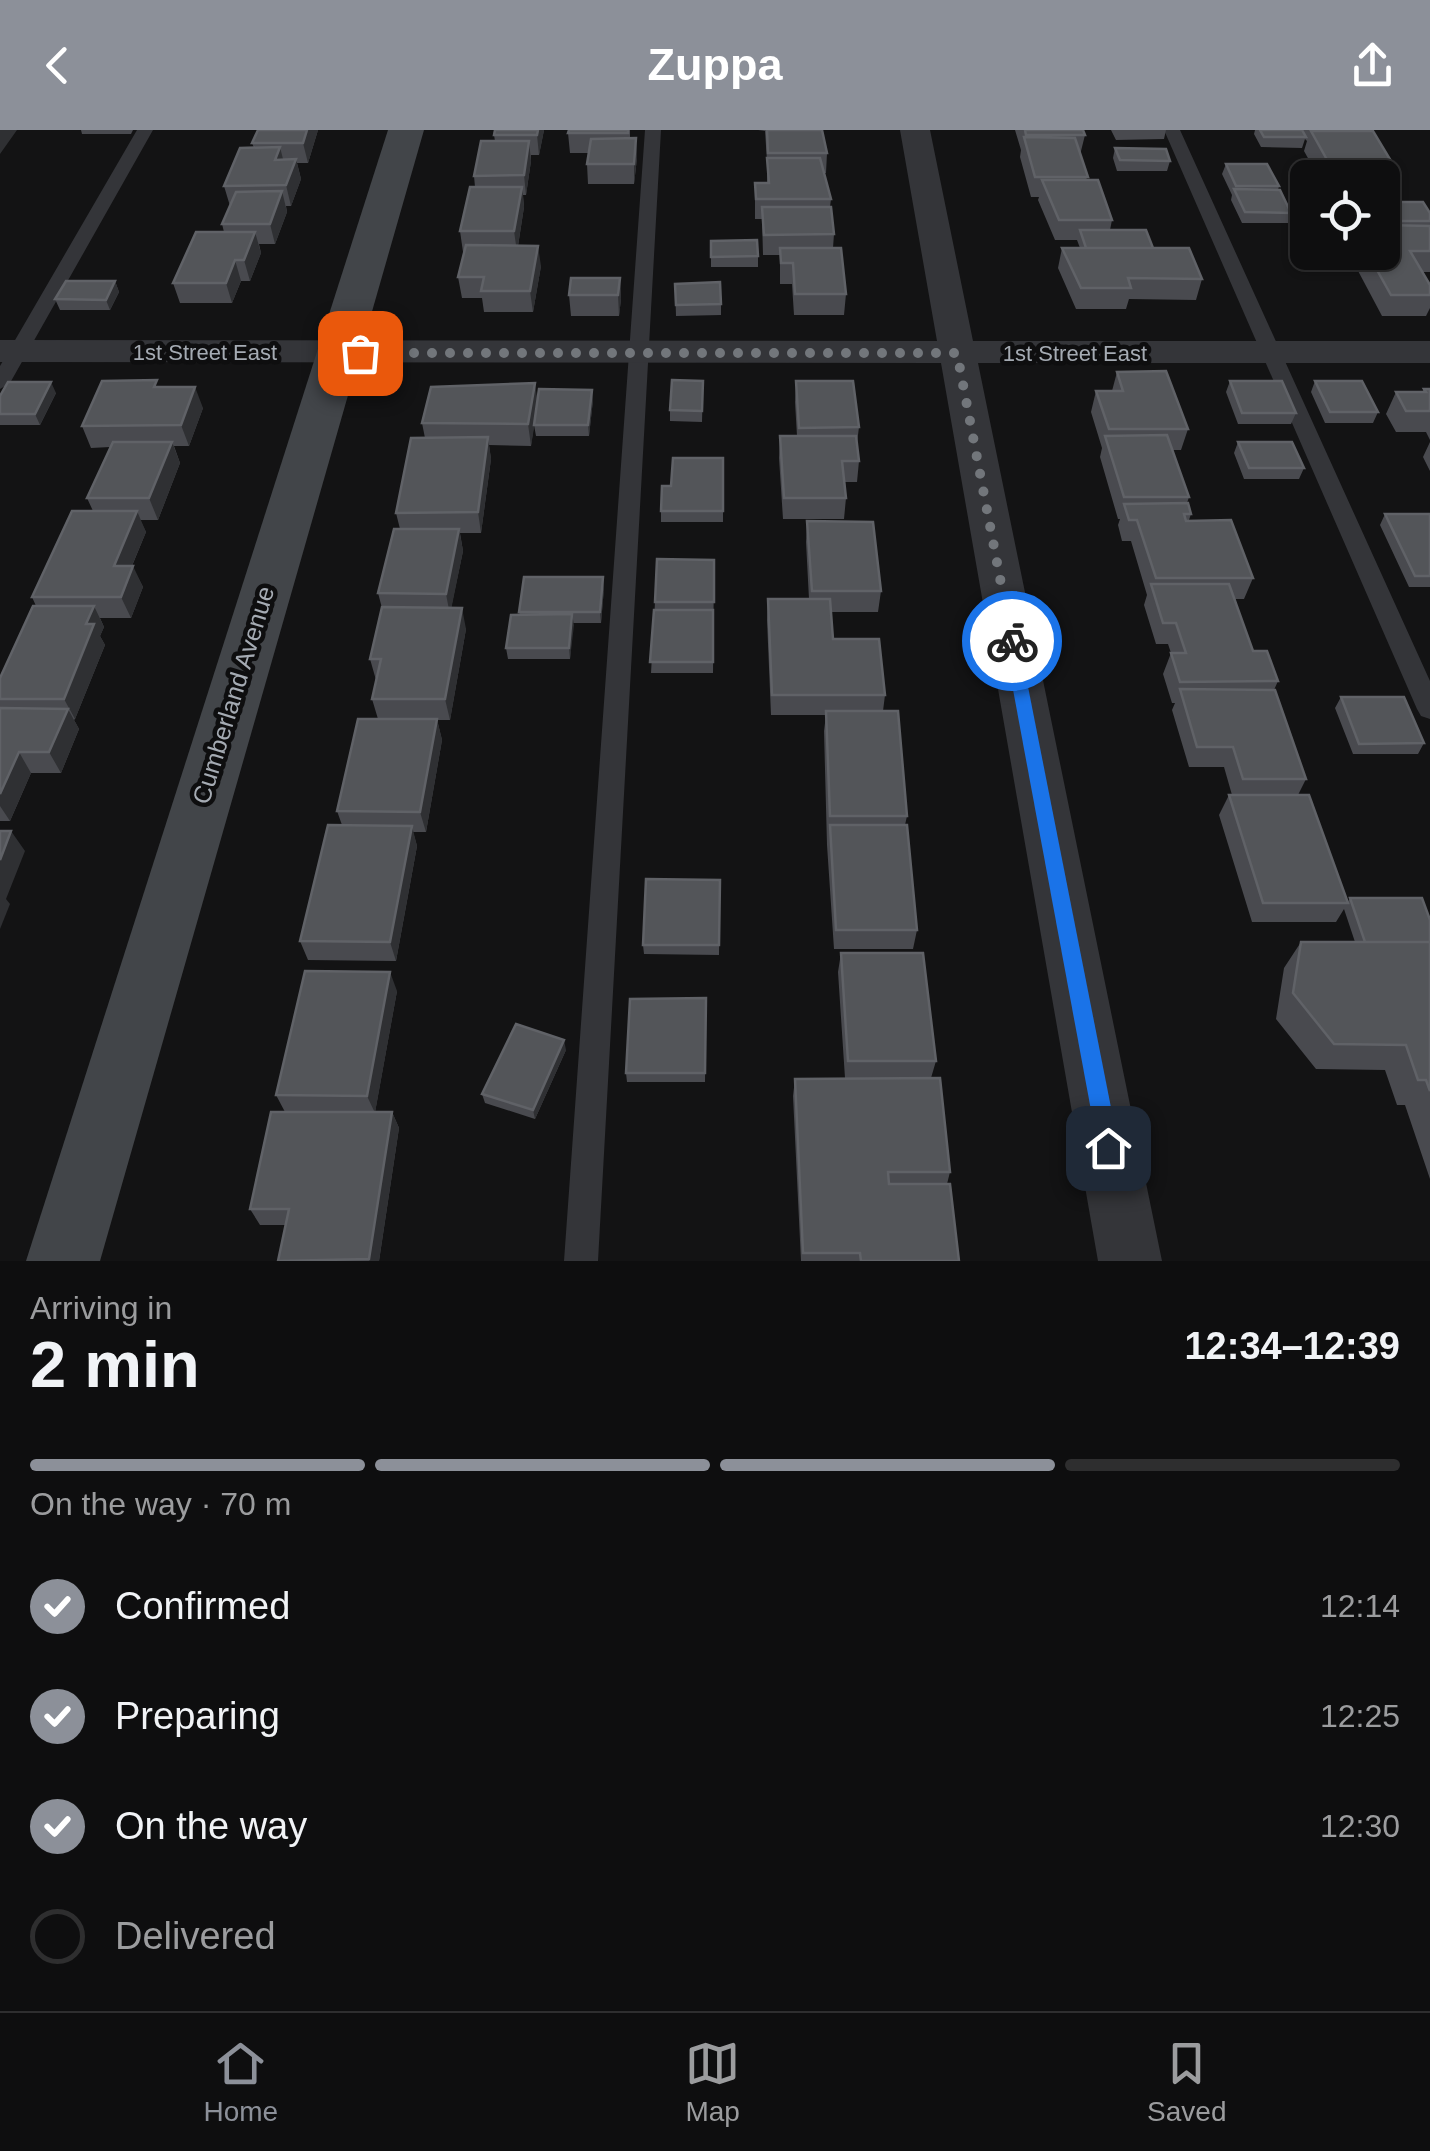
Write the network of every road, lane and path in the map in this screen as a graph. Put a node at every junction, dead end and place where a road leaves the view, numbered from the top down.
1 (145, 130) edge
2 (406, 130) edge
3 (653, 130) edge
4 (914, 130) edge
5 (1172, 130) edge
6 (639, 352) junction
7 (1430, 352) edge
8 (336, 353) junction
9 (957, 353) junction
10 (1268, 353) junction
11 (6, 362) edge
12 (1430, 710) edge
13 (62, 1261) edge
14 (581, 1261) edge
15 (1130, 1261) edge

1 - 11 lane
2 - 8 main road, Cumberland Avenue
3 - 6 lane
4 - 9 street
5 - 10 lane
6 - 8 street, 1st Street East
6 - 9 street, 1st Street East
6 - 14 lane
7 - 10 street, 1st Street East
8 - 11 street, 1st Street East
8 - 13 main road, Cumberland Avenue
9 - 10 street, 1st Street East
9 - 15 street
10 - 12 lane

